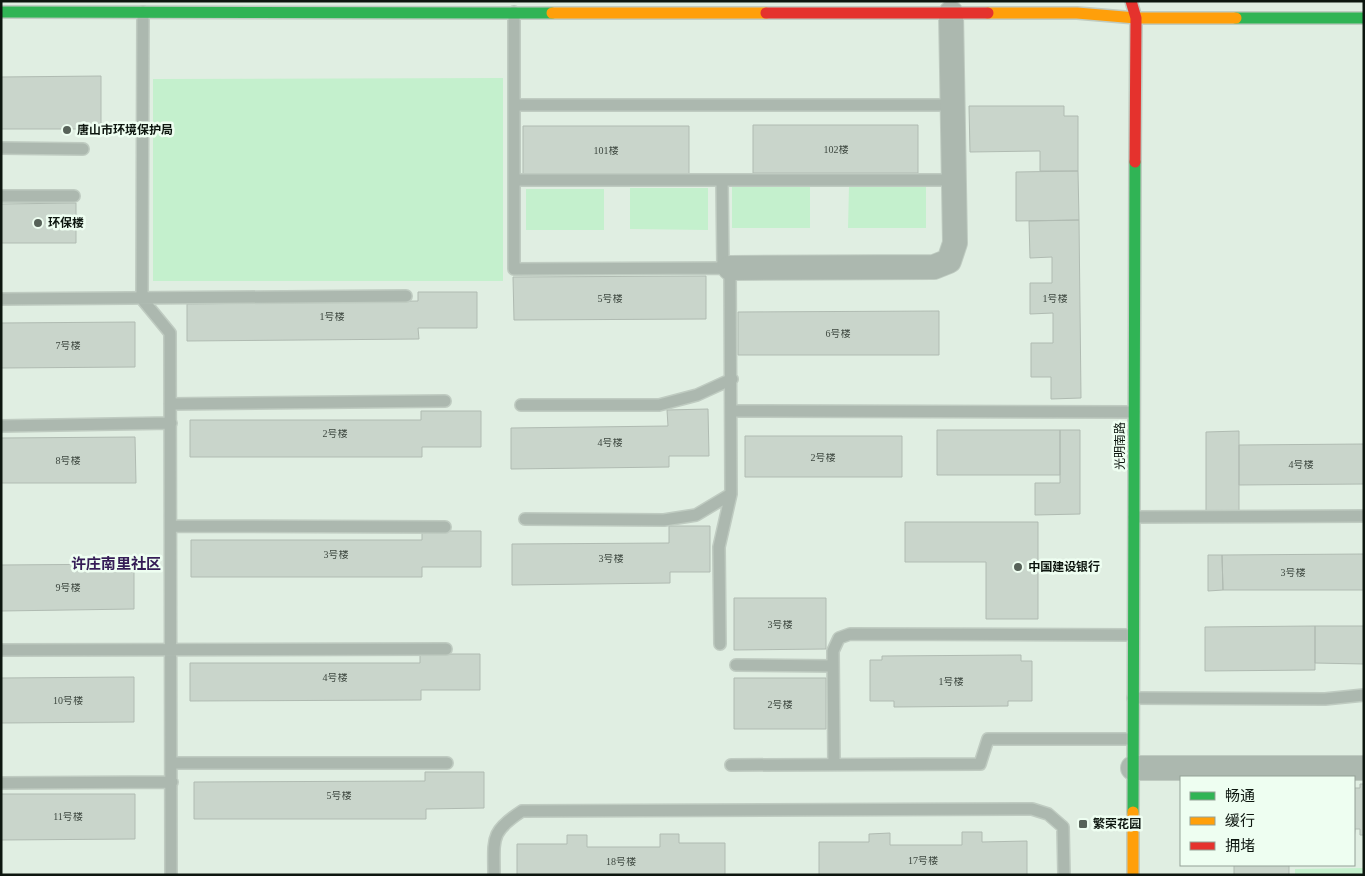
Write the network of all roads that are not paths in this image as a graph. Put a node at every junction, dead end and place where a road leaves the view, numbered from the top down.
1 (1131, 1) edge
2 (1143, 1) edge
3 (1, 12) edge
4 (143, 12) junction
5 (514, 12) junction
6 (951, 13) junction
7 (1136, 18) junction
8 (1364, 18) edge
9 (514, 105) junction
10 (952, 105) junction
11 (1, 148) edge
12 (83, 149) dead end
13 (514, 180) junction
14 (722, 180) junction
15 (953, 180) junction
16 (1, 196) edge
17 (74, 196) dead end
18 (727, 268) junction
19 (406, 296) dead end
20 (1, 299) edge
21 (142, 299) junction
22 (732, 379) junction
23 (445, 401) dead end
24 (170, 404) junction
25 (522, 404) dead end
26 (731, 411) junction
27 (1134, 412) junction
28 (171, 423) junction
29 (1, 426) edge
30 (731, 494) junction
31 (1134, 516) junction
32 (1364, 516) edge
33 (525, 519) dead end
34 (171, 526) junction
35 (445, 527) dead end
36 (1133, 635) junction
37 (720, 644) dead end
38 (446, 649) dead end
39 (1, 650) edge
40 (171, 650) junction
41 (736, 665) dead end
42 (833, 666) junction
43 (1364, 695) edge
44 (1133, 698) junction
45 (1132, 739) junction
46 (172, 763) junction
47 (447, 763) dead end
48 (834, 764) junction
49 (731, 765) dead end
50 (1133, 768) junction
51 (1364, 768) edge
52 (172, 782) junction
53 (1, 783) edge
54 (171, 875) edge
55 (494, 875) edge
56 (1064, 875) edge
57 (1133, 875) edge

1 - 7 main road
2 - 7 main road
3 - 4 main road
4 - 5 main road
4 - 21 lane
5 - 6 main road
5 - 9 lane
6 - 7 main road
6 - 10 street
7 - 8 main road
7 - 27 main road, 光明南路
9 - 10 lane
9 - 13 lane
10 - 15 street
11 - 12 lane
13 - 14 lane
13 - 18 lane
14 - 15 lane
14 - 18 lane
15 - 18 street
16 - 17 lane
18 - 22 lane
19 - 21 lane
20 - 21 lane
21 - 24 lane
22 - 25 lane
22 - 26 lane
23 - 24 lane
24 - 28 lane
26 - 27 lane
26 - 30 lane
27 - 31 main road, 光明南路
28 - 29 lane
28 - 34 lane
30 - 33 lane
30 - 37 lane
31 - 32 lane
31 - 36 main road, 光明南路
34 - 35 lane
34 - 40 lane
36 - 42 lane
36 - 44 main road, 光明南路
38 - 40 lane
39 - 40 lane
40 - 46 lane
41 - 42 lane
42 - 48 lane
43 - 44 lane
44 - 45 main road, 光明南路
45 - 48 lane
45 - 50 main road, 光明南路
46 - 47 lane
46 - 52 lane
48 - 49 lane
50 - 51 street
50 - 57 main road, 光明南路
52 - 53 lane
52 - 54 lane
55 - 56 lane

